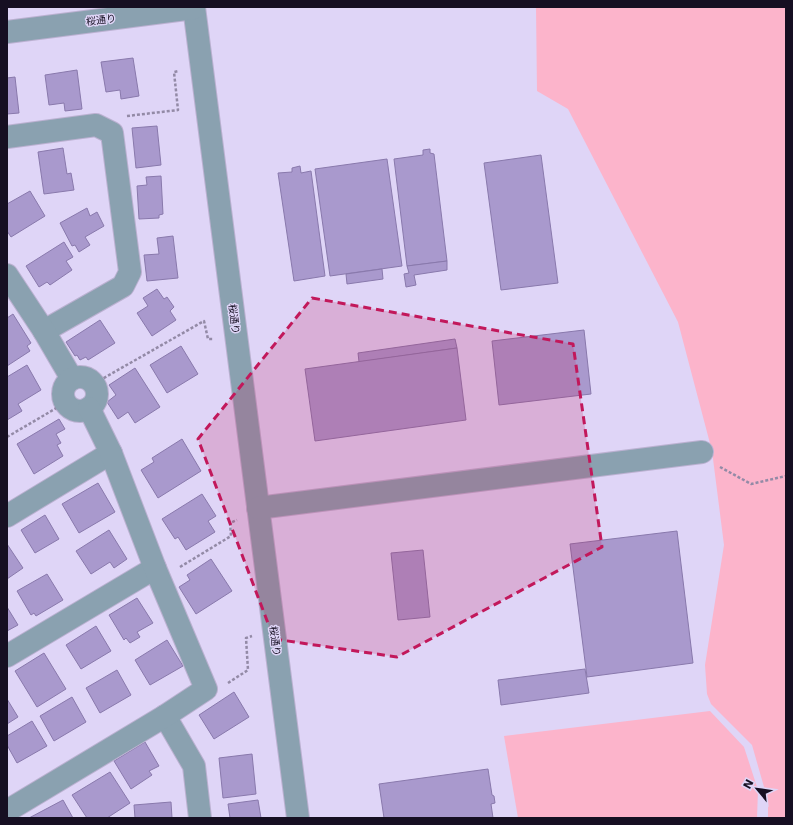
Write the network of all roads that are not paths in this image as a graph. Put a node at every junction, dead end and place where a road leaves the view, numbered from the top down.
1 (194, 7) edge
2 (7, 32) edge
3 (7, 137) edge
4 (10, 288) edge
5 (44, 331) junction
6 (72, 379) junction
7 (89, 408) junction
8 (702, 452) road end
9 (111, 453) junction
10 (251, 513) junction
11 (7, 516) edge
12 (158, 573) junction
13 (7, 656) edge
14 (165, 716) junction
15 (11, 813) edge
16 (200, 818) edge
17 (298, 818) edge

1 - 2 street, 桜通り
1 - 10 street, 桜通り
3 - 5 street
4 - 5 street
5 - 6 street
6 - 7 street
6 - 7 street
7 - 9 street
8 - 10 street
9 - 11 street
9 - 12 street
10 - 17 street, 桜通り
12 - 13 street
12 - 14 street
14 - 15 street
14 - 16 street

